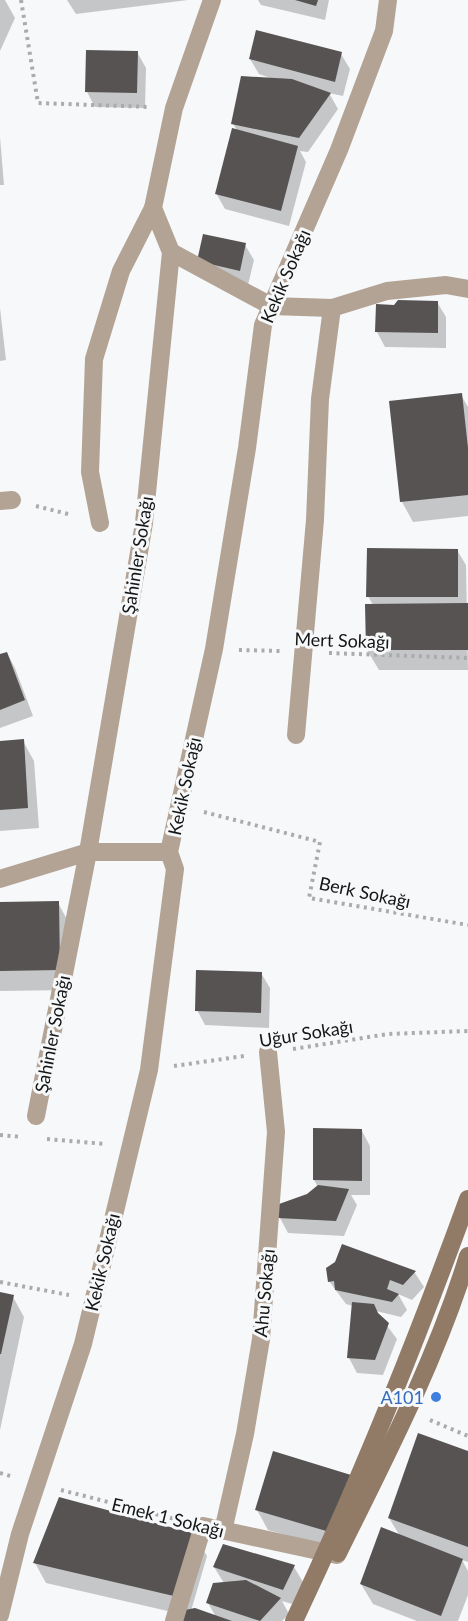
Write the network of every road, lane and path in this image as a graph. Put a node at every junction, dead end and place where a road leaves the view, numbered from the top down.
1 (21, 0) edge
2 (212, 0) edge
3 (388, 0) edge
4 (174, 108) junction
5 (153, 208) junction
6 (171, 252) junction
7 (468, 289) edge
8 (272, 306) junction
9 (333, 308) junction
10 (100, 523) dead end
11 (214, 649) junction
12 (303, 652) junction
13 (468, 658) edge
14 (296, 735) dead end
15 (180, 806) junction
16 (88, 852) junction
17 (170, 852) junction
18 (0, 879) edge
19 (468, 925) edge
20 (468, 1031) edge
21 (268, 1052) junction
22 (149, 1070) junction
23 (36, 1116) dead end
24 (0, 1135) edge
25 (24, 1137) dead end
26 (35, 1138) dead end
27 (130, 1146) junction
28 (468, 1199) edge
29 (468, 1256) edge
30 (0, 1282) edge
31 (93, 1300) junction
32 (408, 1411) junction
33 (468, 1436) edge
34 (0, 1473) edge
35 (37, 1484) junction
36 (203, 1526) junction
37 (223, 1531) junction
38 (332, 1553) junction
39 (0, 1615) edge
40 (174, 1621) edge
41 (294, 1621) edge
42 (307, 1621) edge

1 - 4 path
2 - 4 street
3 - 8 street, Kekik Sokağı
4 - 5 street
5 - 6 street, Şahinler Sokağı
5 - 10 street
6 - 8 street
6 - 16 street, Şahinler Sokağı
7 - 9 street
8 - 9 street
8 - 11 street, Kekik Sokağı
9 - 12 street
11 - 12 path, Mert Sokağı
11 - 15 street, Kekik Sokağı
12 - 13 path, Mert Sokağı
12 - 14 street
15 - 17 street, Kekik Sokağı
15 - 19 path, Berk Sokağı
16 - 17 street
16 - 18 street
16 - 23 street, Şahinler Sokağı
17 - 22 street, Kekik Sokağı
20 - 21 path, Uğur Sokağı
21 - 22 path, Uğur Sokağı
21 - 37 street, Ahu Sokağı
22 - 27 street, Kekik Sokağı
24 - 25 path
26 - 27 path
27 - 31 street, Kekik Sokağı
28 - 38 street
29 - 32 street
30 - 31 path
31 - 35 street, Kekik Sokağı
32 - 33 path
32 - 38 street
34 - 35 path, Emek 1 Sokağı
35 - 36 path, Emek 1 Sokağı
35 - 39 street, Kekik Sokağı
36 - 37 street, Emek 1 Sokağı
36 - 40 street
37 - 38 street, Emek 1 Sokağı
38 - 41 street
38 - 42 street

